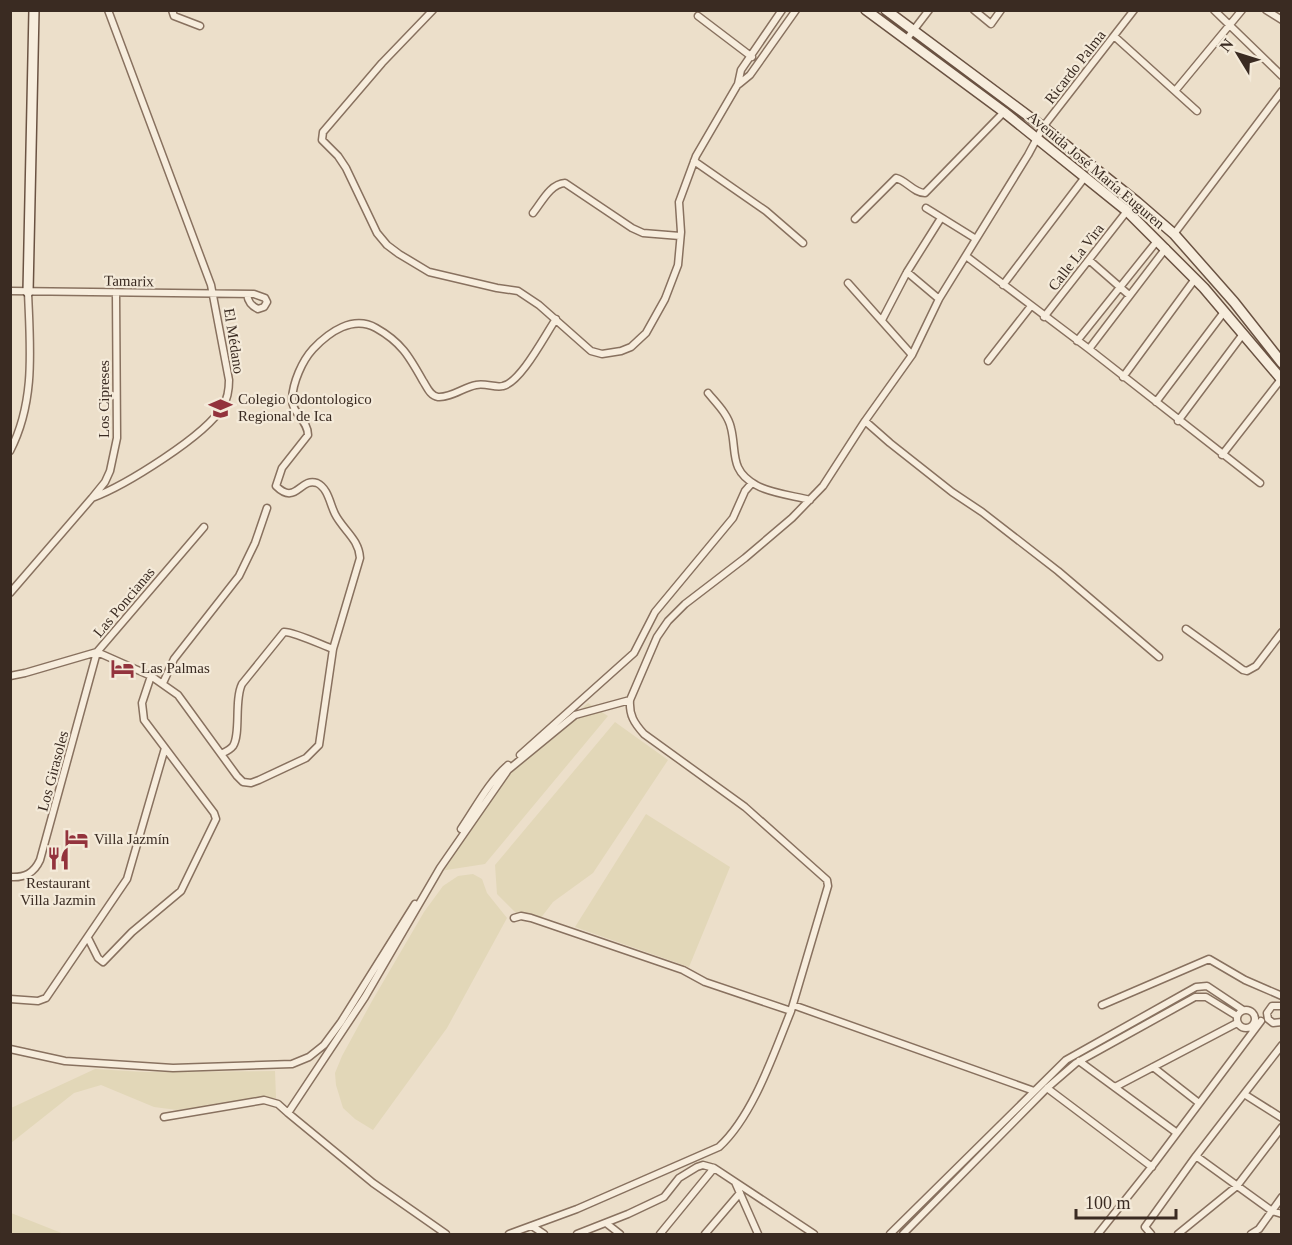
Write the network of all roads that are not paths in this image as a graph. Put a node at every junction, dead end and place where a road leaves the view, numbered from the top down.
1 (34, 10) edge
2 (108, 10) edge
3 (172, 10) edge
4 (433, 10) edge
5 (782, 10) edge
6 (796, 10) edge
7 (866, 10) edge
8 (886, 10) edge
9 (928, 10) edge
10 (974, 10) edge
11 (1001, 10) edge
12 (1134, 10) edge
13 (1215, 10) edge
14 (1242, 10) edge
15 (1266, 10) edge
16 (698, 16) dead end
17 (1281, 20) edge
18 (1230, 25) junction
19 (200, 26) dead end
20 (912, 31) junction
21 (1114, 36) junction
22 (906, 40) junction
23 (750, 56) junction
24 (758, 62) junction
25 (1281, 75) edge
26 (738, 84) junction
27 (1174, 91) junction
28 (1281, 91) edge
29 (1197, 111) dead end
30 (1004, 112) junction
31 (1043, 128) junction
32 (1037, 139) junction
33 (694, 161) junction
34 (1085, 177) junction
35 (926, 208) dead end
36 (1127, 211) junction
37 (533, 213) dead end
38 (941, 218) junction
39 (855, 219) dead end
40 (1174, 234) junction
41 (680, 236) junction
42 (976, 239) junction
43 (1157, 241) junction
44 (803, 243) dead end
45 (1166, 248) junction
46 (966, 256) junction
47 (1089, 260) junction
48 (907, 272) junction
49 (1195, 279) junction
50 (848, 283) dead end
51 (1003, 285) junction
52 (1120, 288) junction
53 (10, 291) edge
54 (28, 292) junction
55 (116, 293) junction
56 (247, 294) dead end
57 (214, 295) junction
58 (1129, 295) junction
59 (939, 299) junction
60 (1031, 306) junction
61 (1224, 312) junction
62 (1044, 317) junction
63 (556, 319) junction
64 (882, 320) junction
65 (1243, 334) junction
66 (1077, 341) junction
67 (1089, 349) junction
68 (912, 355) junction
69 (988, 361) dead end
70 (1281, 363) edge
71 (1123, 377) junction
72 (1281, 378) edge
73 (708, 393) dead end
74 (1156, 402) junction
75 (865, 421) junction
76 (1178, 421) junction
77 (10, 451) edge
78 (1222, 454) junction
79 (752, 483) junction
80 (1260, 483) dead end
81 (92, 498) junction
82 (810, 500) junction
83 (267, 508) dead end
84 (204, 527) dead end
85 (10, 593) edge
86 (1186, 629) dead end
87 (1281, 632) edge
88 (333, 649) junction
89 (97, 652) junction
90 (1159, 657) dead end
91 (10, 676) edge
92 (151, 676) junction
93 (163, 683) junction
94 (630, 699) junction
95 (165, 748) junction
96 (221, 754) junction
97 (10, 877) edge
98 (514, 918) dead end
99 (88, 938) junction
100 (1281, 996) edge
101 (10, 999) edge
102 (1102, 1005) dead end
103 (1281, 1006) edge
104 (792, 1008) junction
105 (1243, 1010) junction
106 (1268, 1010) junction
107 (1254, 1014) junction
108 (1237, 1020) junction
109 (1261, 1021) junction
110 (1281, 1022) edge
111 (1281, 1046) edge
112 (10, 1049) edge
113 (1273, 1056) junction
114 (1281, 1060) edge
115 (1079, 1061) junction
116 (1153, 1067) junction
117 (1115, 1087) junction
118 (1047, 1088) junction
119 (1034, 1091) junction
120 (1244, 1094) junction
121 (1199, 1103) junction
122 (288, 1113) junction
123 (164, 1117) dead end
124 (1281, 1118) edge
125 (1281, 1127) edge
126 (1177, 1133) junction
127 (1196, 1156) junction
128 (1152, 1167) junction
129 (714, 1168) junction
130 (735, 1181) junction
131 (1236, 1186) junction
132 (740, 1193) junction
133 (1281, 1197) edge
134 (1272, 1210) junction
135 (1281, 1214) edge
136 (606, 1223) junction
137 (532, 1226) junction
138 (805, 1228) junction
139 (756, 1231) edge
140 (446, 1234) edge
141 (509, 1234) edge
142 (544, 1234) edge
143 (577, 1234) edge
144 (620, 1234) edge
145 (660, 1234) edge
146 (705, 1234) edge
147 (750, 1234) edge
148 (799, 1234) edge
149 (814, 1234) edge
150 (890, 1234) edge
151 (903, 1234) edge
152 (1098, 1234) edge
153 (1151, 1234) edge
154 (1178, 1234) edge
155 (1251, 1234) edge

1 - 54 street
2 - 57 street, El Médano
3 - 19 street
4 - 63 street
5 - 23 street
6 - 24 street
7 - 22 street, Avenida José María Euguren
8 - 20 street, Avenida José María Euguren
9 - 20 street
10 - 11 street
12 - 21 street, Ricardo Palma
13 - 18 street
14 - 18 street
15 - 17 street
16 - 23 street
18 - 25 street
18 - 27 street
20 - 22 street
20 - 31 street, Avenida José María Euguren
21 - 27 street
21 - 31 street, Ricardo Palma
22 - 30 street, Avenida José María Euguren
23 - 24 street
23 - 26 street
24 - 26 street
26 - 33 street
27 - 29 street
28 - 40 street
30 - 32 street, Avenida José María Euguren
30 - 39 street
31 - 32 street, Ricardo Palma
31 - 40 street, Avenida José María Euguren
32 - 34 street, Avenida José María Euguren
32 - 42 street, Ricardo Palma
33 - 41 street
33 - 44 street
34 - 36 street, Avenida José María Euguren
34 - 51 street
35 - 38 street
36 - 43 street, Avenida José María Euguren
36 - 47 street, Calle La Vira
37 - 41 street
38 - 42 street
38 - 48 street
40 - 70 street, Avenida José María Euguren
41 - 63 street
42 - 46 street, Ricardo Palma
43 - 45 street, Avenida José María Euguren
43 - 52 street
45 - 49 street, Avenida José María Euguren
45 - 58 street
46 - 51 street
46 - 59 street, Ricardo Palma
47 - 52 street
47 - 62 street, Calle La Vira
48 - 59 street
48 - 64 street
49 - 61 street, Avenida José María Euguren
49 - 71 street
50 - 64 street
51 - 60 street
52 - 58 street
52 - 66 street
53 - 54 street, Tamarix
54 - 55 street, Tamarix
54 - 77 street
55 - 57 street, Tamarix
55 - 81 street, Los Cipreses
56 - 57 street, Tamarix
57 - 81 street, El Médano
58 - 67 street
59 - 68 street, Ricardo Palma
60 - 62 street
60 - 69 street
61 - 65 street, Avenida José María Euguren
61 - 74 street
62 - 66 street
63 - 88 street
64 - 68 street
65 - 72 street, Avenida José María Euguren
65 - 76 street
66 - 67 street
67 - 71 street
68 - 75 street, Ricardo Palma
71 - 74 street
72 - 78 street
73 - 79 street
74 - 76 street
75 - 82 street, Ricardo Palma
75 - 90 street
76 - 78 street
78 - 80 street
79 - 82 street
79 - 112 street
81 - 85 street, El Médano
82 - 94 street, Ricardo Palma
83 - 93 street
84 - 89 street, Las Poncianas
86 - 87 street
88 - 96 street
88 - 96 street
89 - 91 street, Las Poncianas
89 - 92 street
89 - 97 street, Los Girasoles
92 - 93 street
92 - 95 street
93 - 96 street
94 - 104 street
94 - 122 street
95 - 99 street
95 - 99 street
98 - 104 street
99 - 101 street
100 - 102 street
103 - 106 street
104 - 119 street
104 - 137 street
105 - 107 street
105 - 108 street
105 - 119 street
106 - 107 street
106 - 109 street
107 - 109 street
108 - 109 street
108 - 115 street
108 - 116 street
109 - 110 street
109 - 121 street
111 - 113 street
113 - 114 street
113 - 120 street
115 - 117 street
115 - 118 street
116 - 117 street
116 - 121 street
117 - 126 street
118 - 128 street
118 - 151 street
119 - 150 street
120 - 124 street
120 - 127 street
121 - 126 street
122 - 123 street
122 - 140 street
125 - 131 street
126 - 128 street
127 - 131 street
127 - 153 street
128 - 152 street
129 - 130 street
129 - 136 street
129 - 145 street
130 - 132 street
130 - 138 street
131 - 134 street
131 - 154 street
132 - 139 street
132 - 146 street
133 - 134 street
134 - 135 street
134 - 155 street
136 - 143 street
136 - 144 street
137 - 141 street
137 - 142 street
138 - 148 street
138 - 149 street
139 - 147 street

